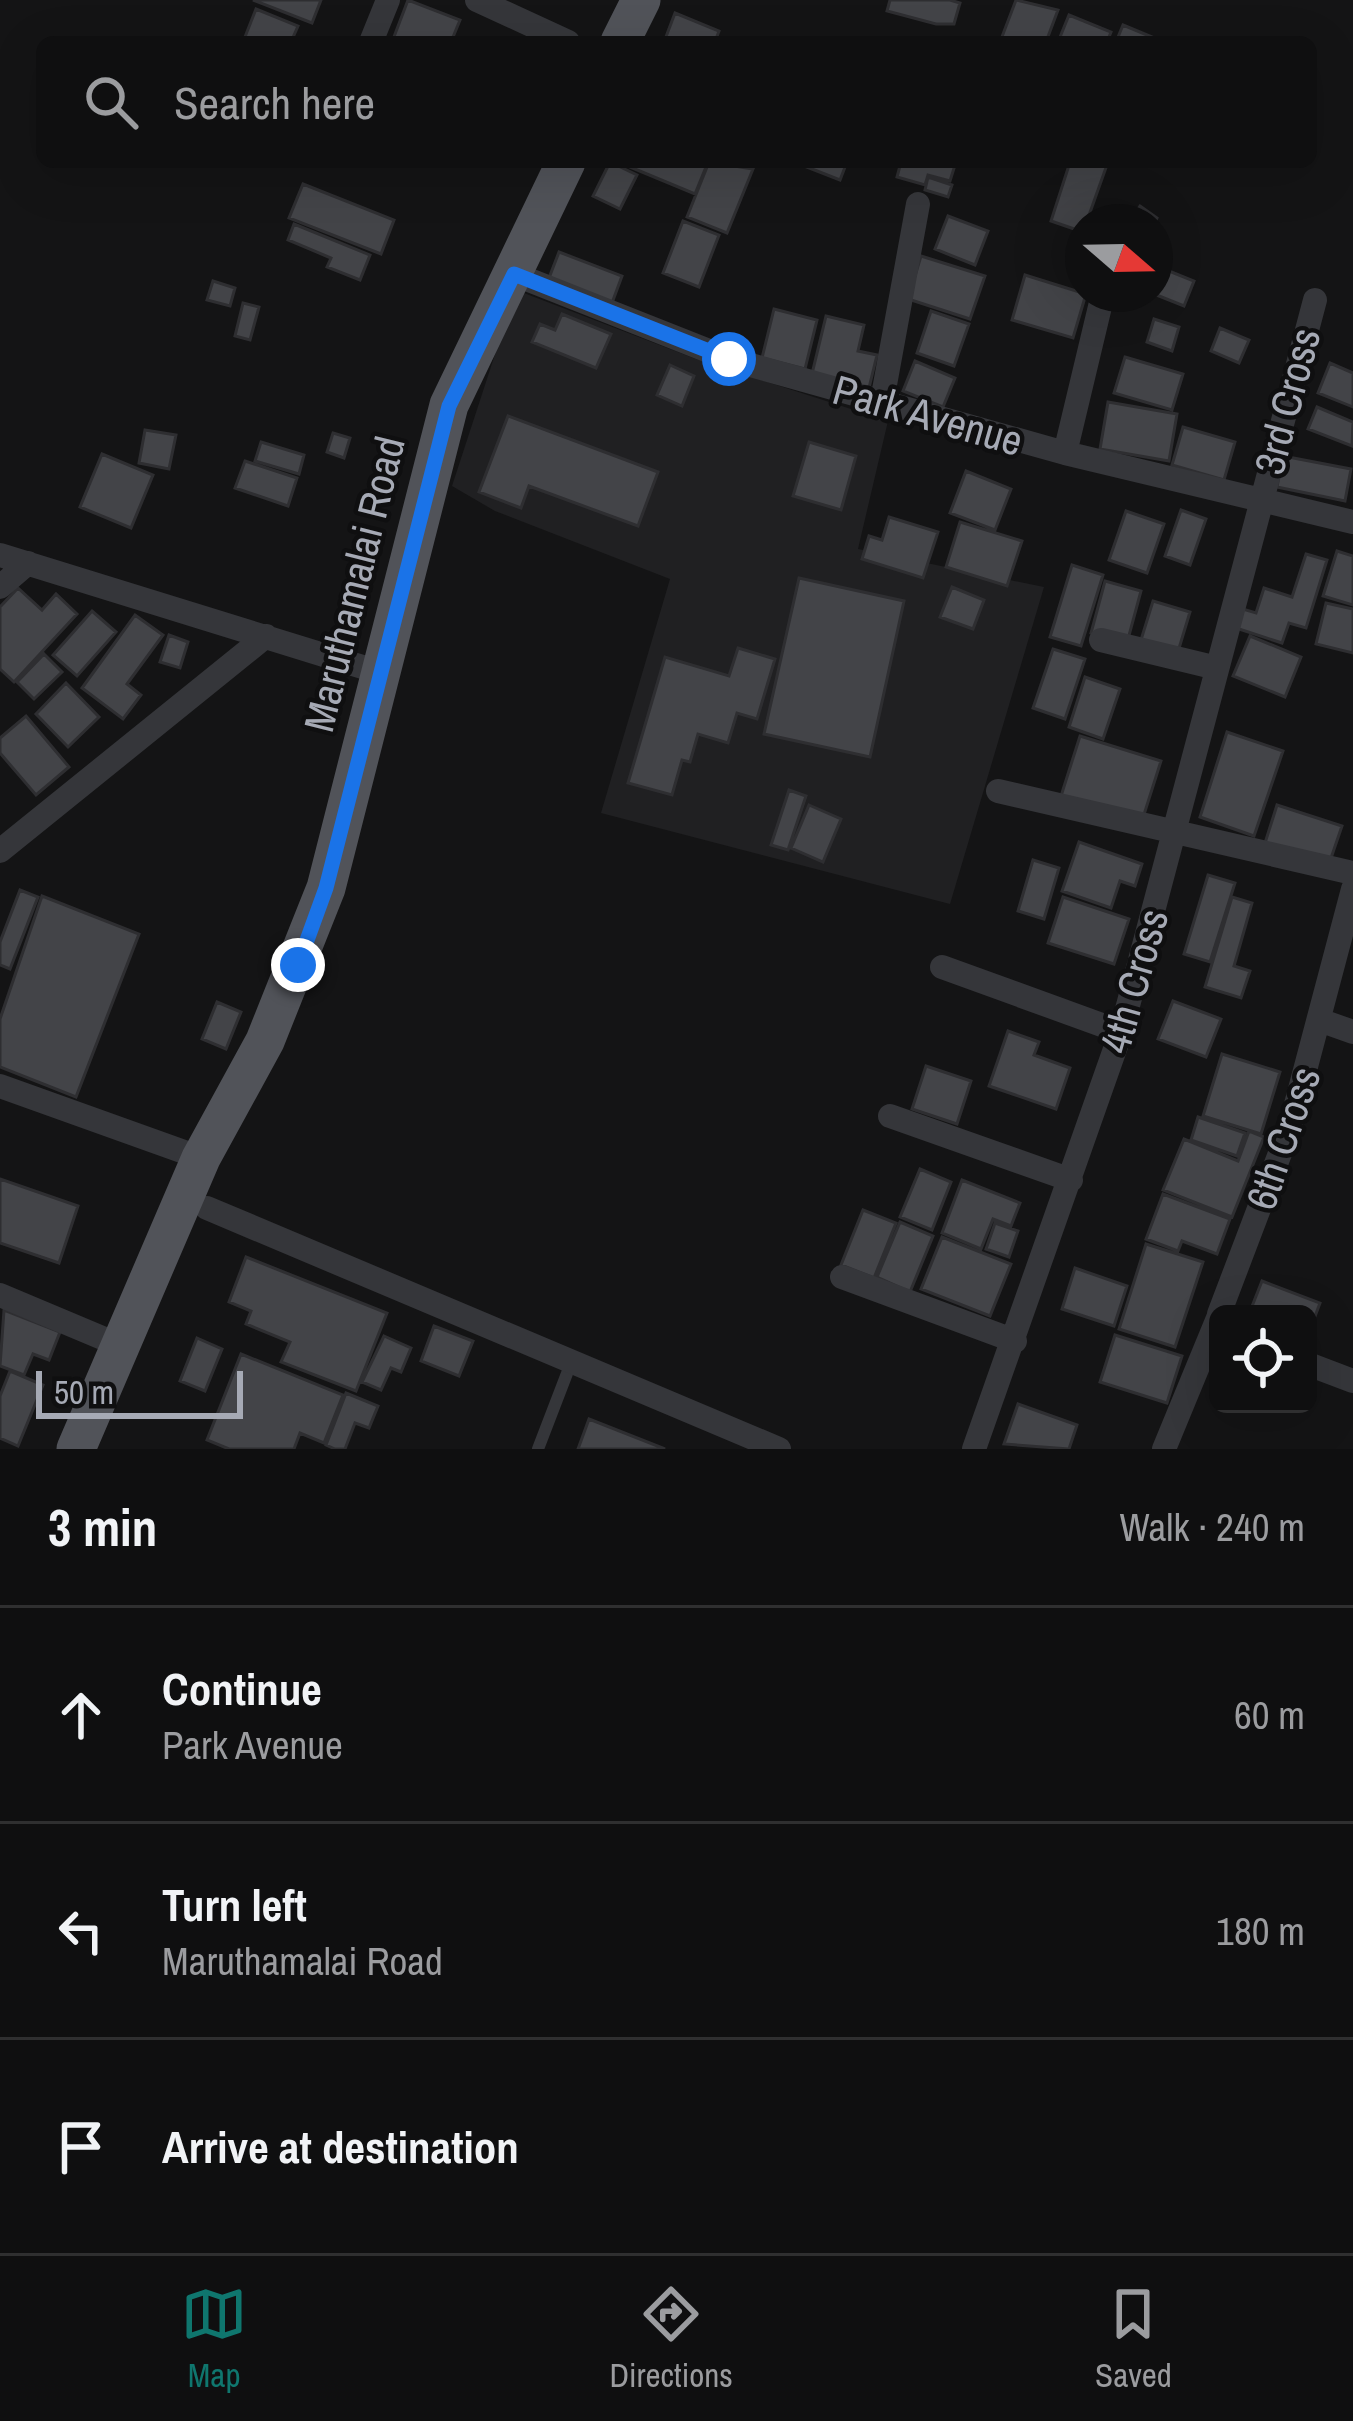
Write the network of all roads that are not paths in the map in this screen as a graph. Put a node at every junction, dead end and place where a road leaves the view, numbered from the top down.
1 (388, 0) edge
2 (476, 0) edge
3 (641, 0) edge
4 (373, 36) edge
5 (555, 36) edge
6 (623, 36) edge
7 (563, 168) edge
8 (918, 205) dead end
9 (514, 274) junction
10 (1315, 300) dead end
11 (1099, 312) edge
12 (882, 401) junction
13 (1065, 453) junction
14 (1260, 502) junction
15 (1353, 522) edge
16 (0, 555) edge
17 (28, 562) junction
18 (0, 587) edge
19 (266, 636) junction
20 (1101, 640) dead end
21 (1217, 668) junction
22 (382, 673) junction
23 (998, 791) dead end
24 (1177, 833) junction
25 (0, 851) edge
26 (1353, 873) edge
27 (1353, 889) edge
28 (942, 967) dead end
29 (1322, 1021) junction
30 (1120, 1032) junction
31 (1353, 1032) edge
32 (265, 1041) junction
33 (0, 1086) edge
34 (890, 1116) dead end
35 (201, 1158) junction
36 (1071, 1180) junction
37 (207, 1208) junction
38 (842, 1277) dead end
39 (0, 1295) edge
40 (1224, 1305) edge
41 (1015, 1342) junction
42 (1209, 1342) edge
43 (119, 1345) junction
44 (571, 1364) junction
45 (1317, 1367) edge
46 (1353, 1381) edge
47 (76, 1449) edge
48 (104, 1449) edge
49 (538, 1449) edge
50 (779, 1449) edge
51 (974, 1449) edge
52 (1164, 1449) edge

1 - 4 street
2 - 5 street
3 - 6 main road
7 - 9 main road, Maruthamalai Road
8 - 12 street
9 - 12 street, Park Avenue
9 - 22 main road, Maruthamalai Road
10 - 14 street, 3rd Cross
11 - 13 street
12 - 13 street, Park Avenue
13 - 14 street, Park Avenue
14 - 15 street, Park Avenue
14 - 21 street, 4th Cross
16 - 17 street
17 - 18 street
17 - 19 street
19 - 22 street
19 - 25 street
20 - 21 street
21 - 24 street, 4th Cross
22 - 32 main road, Maruthamalai Road
23 - 24 street
24 - 26 street
24 - 30 street, 4th Cross
27 - 29 street, 6th Cross
28 - 30 street
29 - 31 street
29 - 40 street, 6th Cross
30 - 36 street, 4th Cross
32 - 35 main road, Maruthamalai Road
32 - 37 main road, Maruthamalai Road
33 - 35 street
34 - 36 street
35 - 43 main road, Maruthamalai Road
36 - 41 street, 4th Cross
37 - 44 street
37 - 48 main road, Maruthamalai Road
38 - 41 street
39 - 43 street
41 - 51 street, 4th Cross
42 - 52 street, 6th Cross
43 - 47 main road, Maruthamalai Road
44 - 49 lane
44 - 50 street
45 - 46 street

